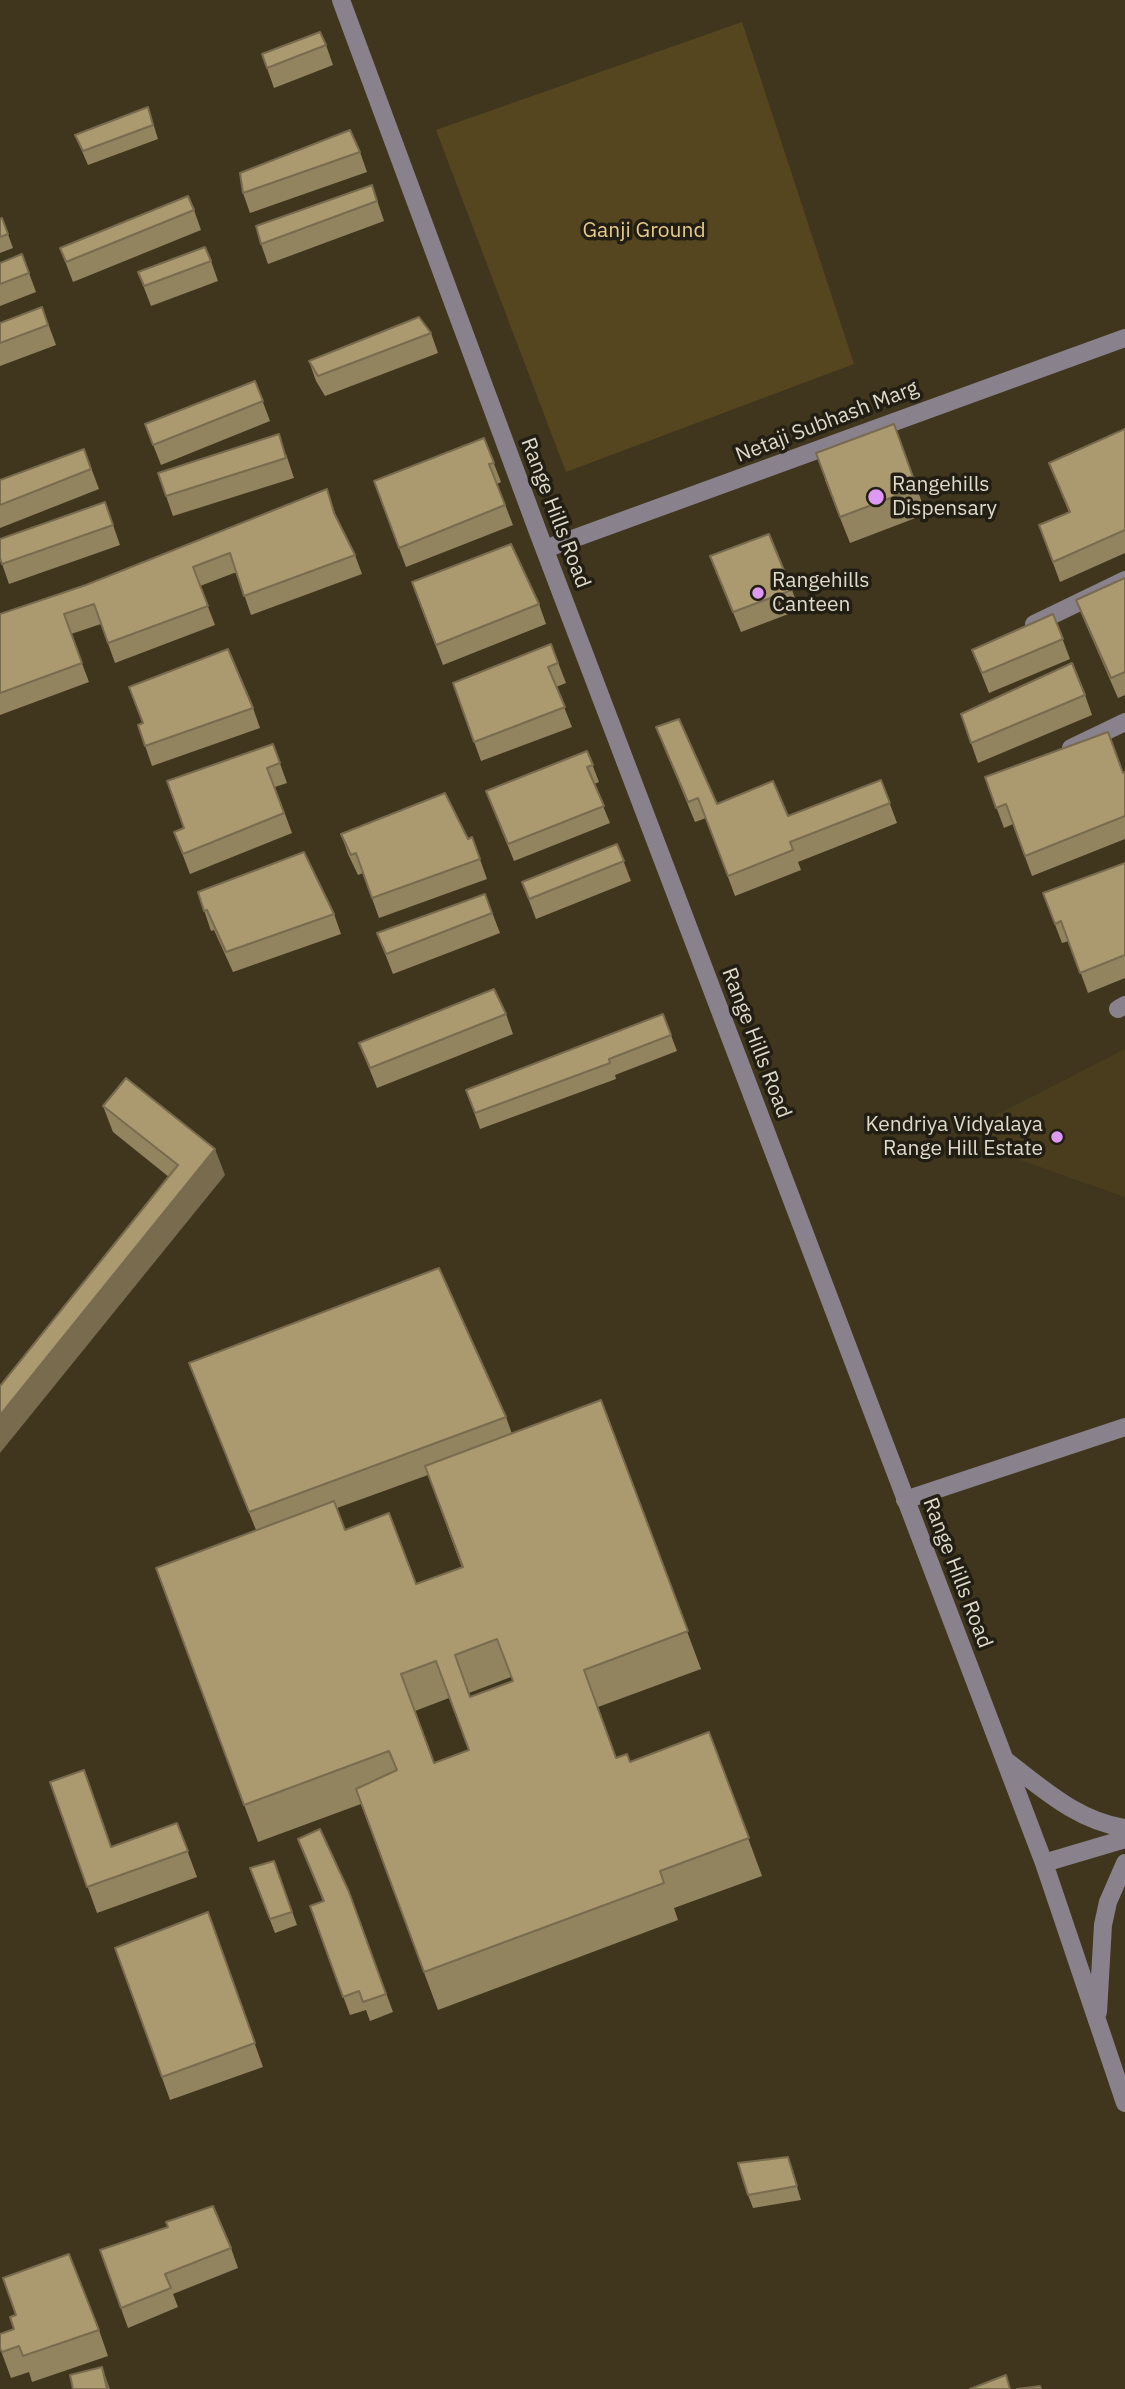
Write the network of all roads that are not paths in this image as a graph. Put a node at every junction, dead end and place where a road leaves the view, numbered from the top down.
1 (341, 0) edge
2 (1124, 341) edge
3 (545, 550) junction
4 (1125, 580) edge
5 (1019, 631) edge
6 (1125, 722) edge
7 (1049, 758) edge
8 (1125, 1427) edge
9 (905, 1500) junction
10 (1004, 1760) junction
11 (1125, 1828) edge
12 (1125, 1839) edge
13 (1044, 1863) junction
14 (1125, 1863) edge
15 (1098, 2022) junction
16 (1125, 2103) edge

1 - 3 street, Range Hills Road
2 - 3 street, Netaji Subhash Marg
3 - 9 street, Range Hills Road
4 - 5 street
6 - 7 street
8 - 9 street
9 - 10 street, Range Hills Road
10 - 11 street
10 - 13 street, Range Hills Road
12 - 13 street
13 - 15 street, Range Hills Road
14 - 15 street
15 - 16 street, Range Hills Road

